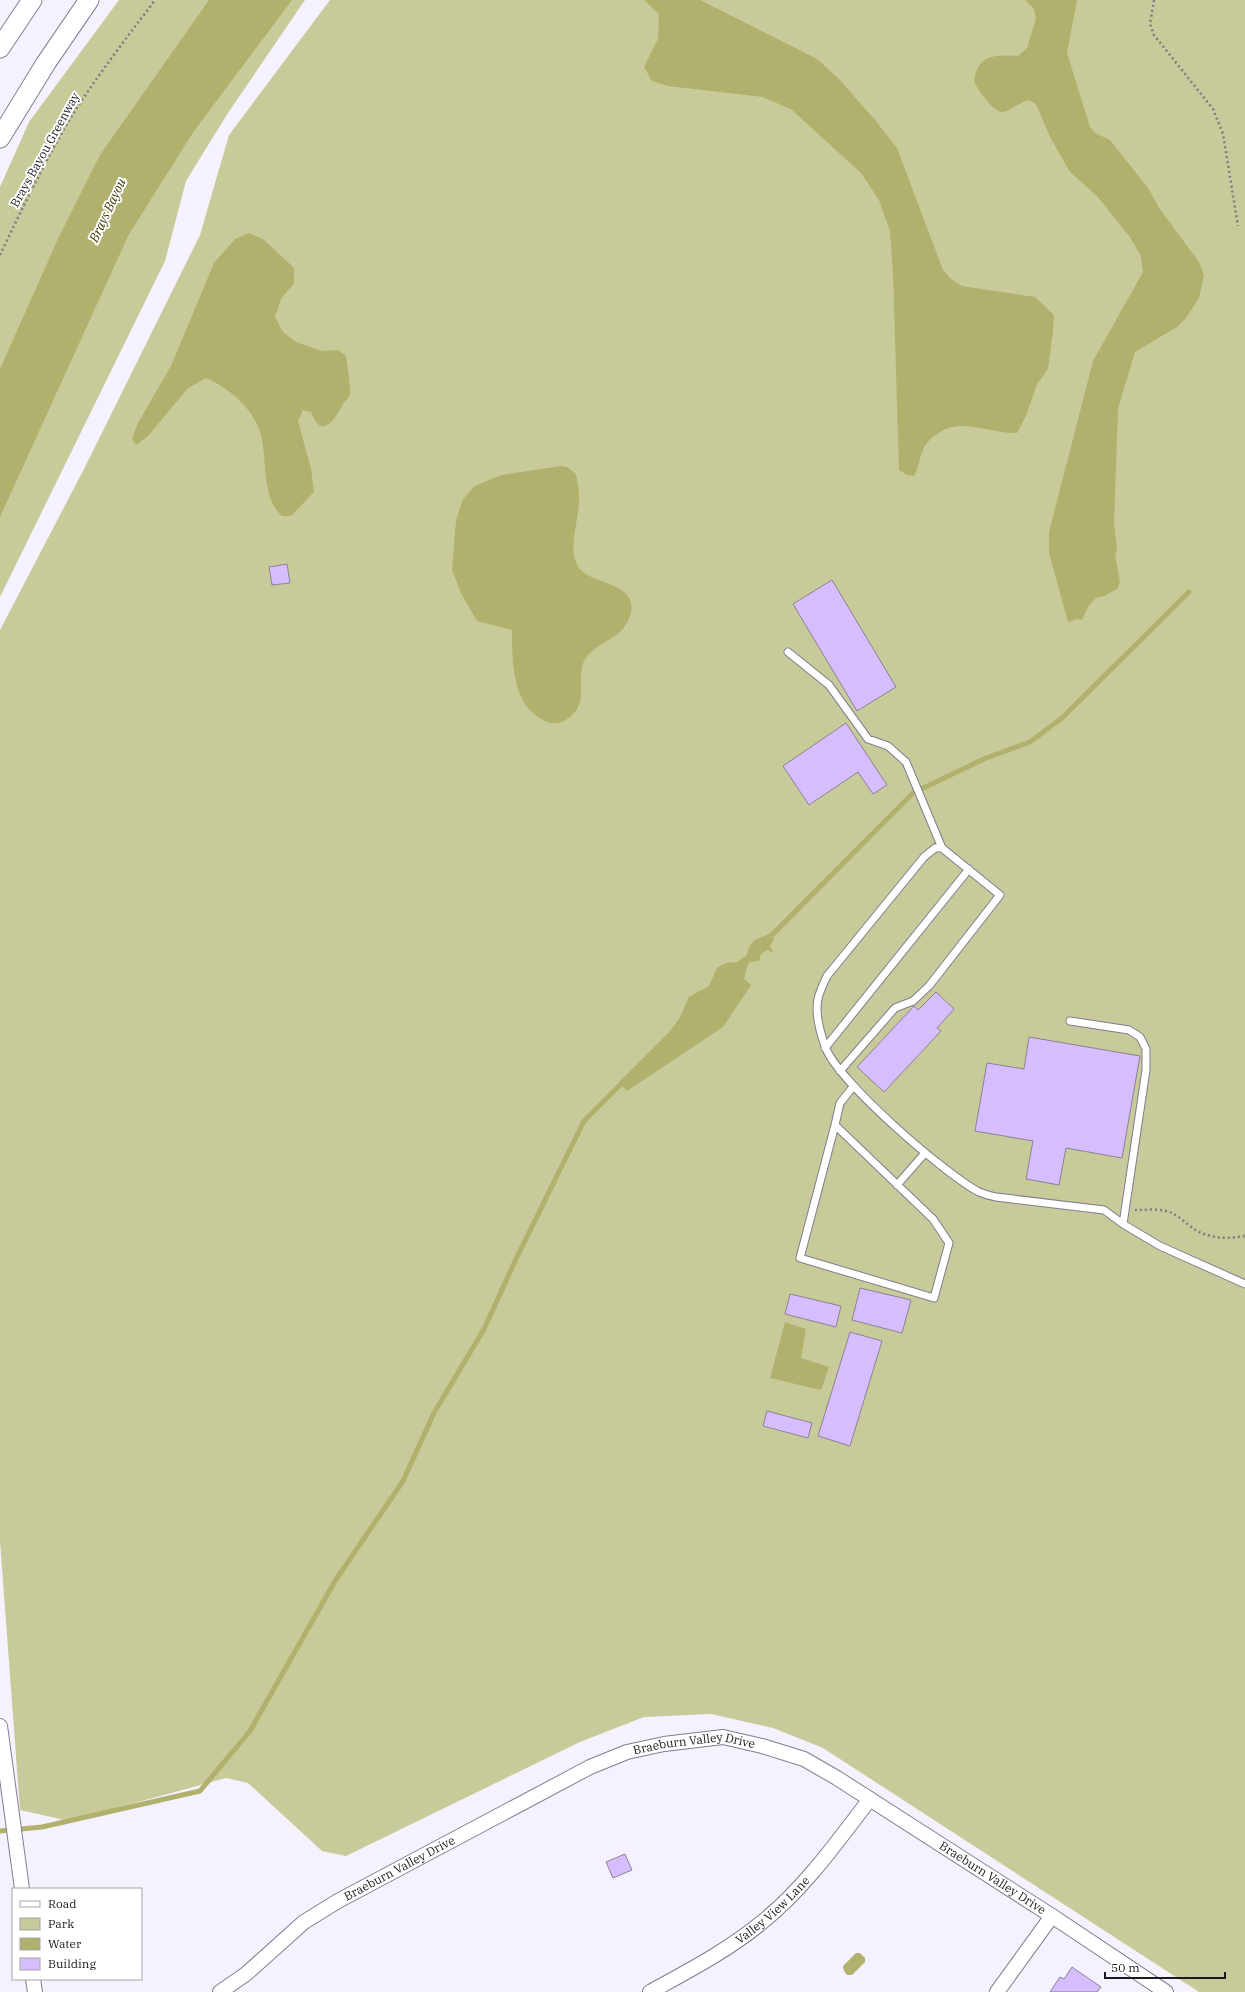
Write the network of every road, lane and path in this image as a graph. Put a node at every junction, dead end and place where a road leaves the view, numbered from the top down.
1 (32, 0) edge
2 (89, 0) edge
3 (155, 0) edge
4 (1154, 0) edge
5 (0, 48) edge
6 (0, 138) edge
7 (1238, 226) dead end
8 (0, 255) edge
9 (788, 652) dead end
10 (942, 848) junction
11 (969, 870) junction
12 (1070, 1021) dead end
13 (825, 1048) junction
14 (840, 1071) junction
15 (853, 1087) junction
16 (835, 1125) junction
17 (925, 1152) junction
18 (897, 1185) junction
19 (1125, 1210) junction
20 (1123, 1224) junction
21 (1245, 1236) edge
22 (1245, 1284) edge
23 (0, 1726) edge
24 (2, 1757) edge
25 (870, 1799) junction
26 (22, 1888) edge
27 (1052, 1916) junction
28 (33, 1980) edge
29 (35, 1992) edge
30 (220, 1992) edge
31 (650, 1992) edge
32 (998, 1992) edge
33 (1166, 1992) edge

1 - 5 main road
2 - 6 main road
3 - 8 path, Brays Bayou Greenway
4 - 7 path
9 - 10 lane
10 - 11 lane
10 - 13 lane
11 - 13 lane
11 - 14 lane
12 - 19 lane
13 - 14 lane
14 - 15 lane
15 - 16 lane
15 - 17 lane
16 - 18 lane
16 - 18 lane
17 - 18 lane
17 - 20 lane
19 - 20 lane
19 - 21 path
20 - 22 lane
23 - 24 street
24 - 26 street
25 - 27 street, Braeburn Valley Drive
25 - 30 street, Braeburn Valley Drive
25 - 31 street, Valley View Lane
27 - 32 street
27 - 33 street, Braeburn Valley Drive
28 - 29 street

